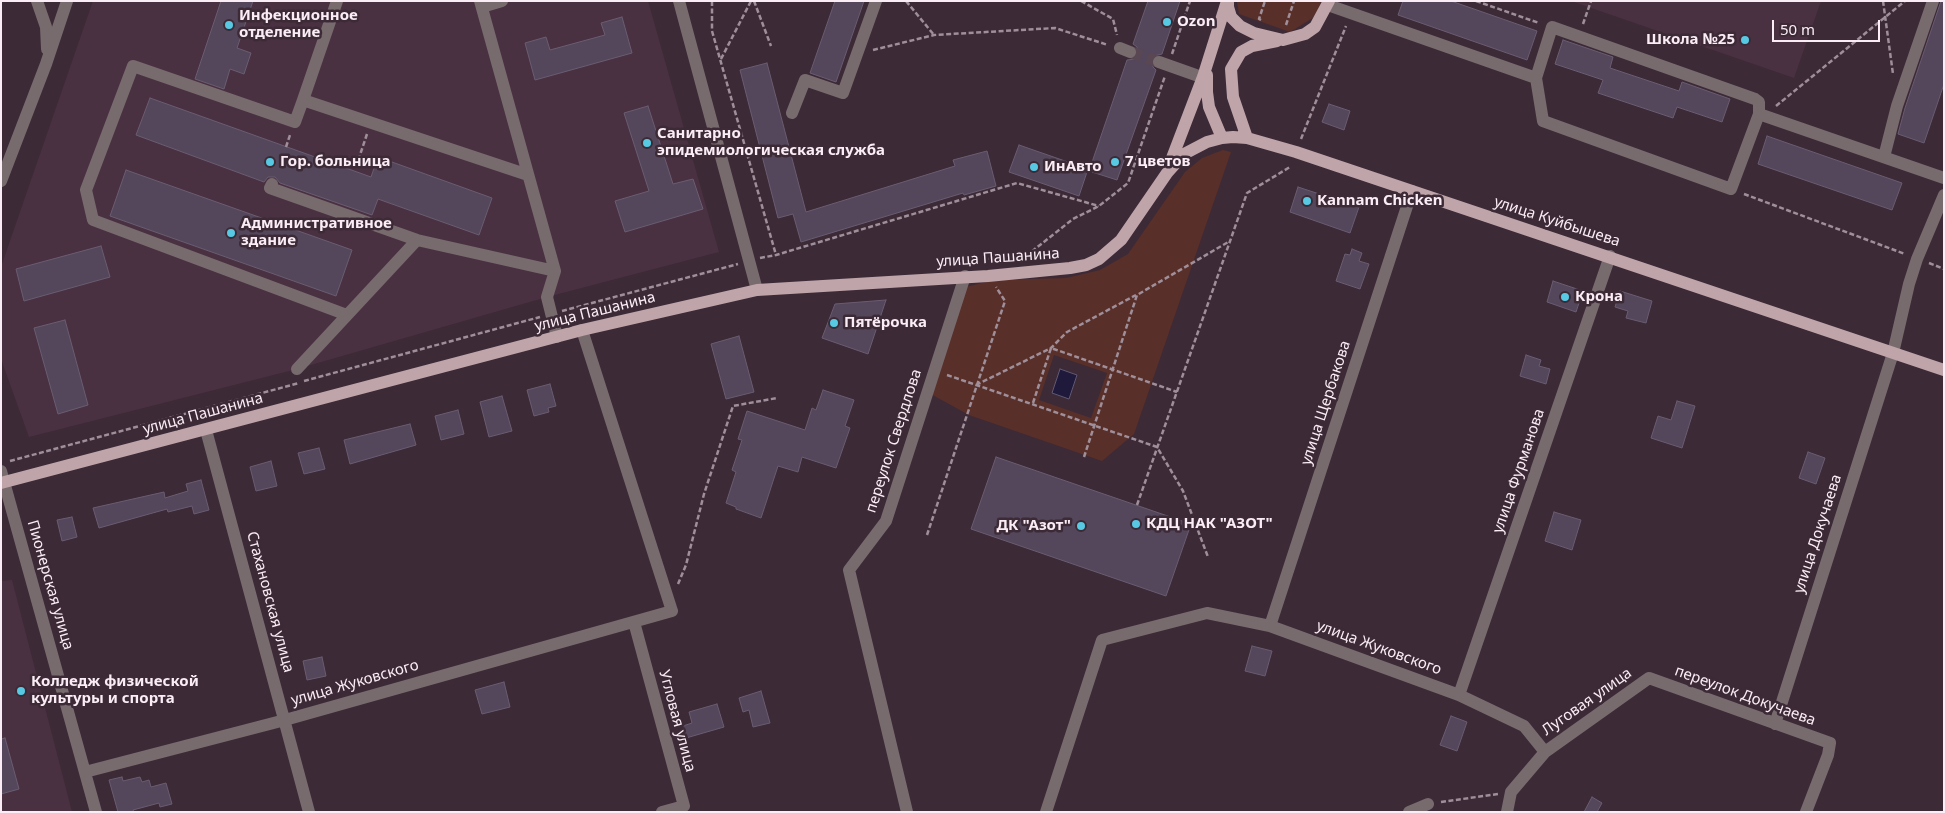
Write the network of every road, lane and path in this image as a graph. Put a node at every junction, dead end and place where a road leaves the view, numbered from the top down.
1 (37, 1) edge
2 (67, 1) edge
3 (337, 1) edge
4 (502, 1) edge
5 (679, 1) edge
6 (712, 1) edge
7 (753, 1) edge
8 (876, 1) edge
9 (906, 1) edge
10 (1081, 1) edge
11 (1190, 1) edge
12 (1228, 1) edge
13 (1265, 1) edge
14 (1294, 1) edge
15 (1476, 1) edge
16 (1591, 1) edge
17 (1883, 1) edge
18 (1905, 1) edge
19 (1933, 1) edge
20 (1329, 3) edge
21 (481, 4) edge
22 (1351, 14) junction
23 (1885, 16) junction
24 (1268, 22) dead end
25 (1552, 27) junction
26 (1284, 34) junction
27 (934, 35) junction
28 (1579, 36) junction
29 (771, 46) dead end
30 (857, 54) junction
31 (720, 60) junction
32 (46, 64) junction
33 (1164, 64) junction
34 (1205, 78) junction
35 (1536, 78) junction
36 (1894, 79) dead end
37 (303, 100) junction
38 (792, 113) dead end
39 (1762, 115) junction
40 (371, 122) junction
41 (1222, 138) junction
42 (1247, 138) junction
43 (1300, 141) dead end
44 (1884, 157) junction
45 (375, 167) dead end
46 (1290, 167) dead end
47 (1167, 173) junction
48 (528, 175) junction
49 (1944, 178) edge
50 (1, 181) edge
51 (272, 184) dead end
52 (1732, 189) junction
53 (1412, 191) junction
54 (1944, 195) edge
55 (417, 240) junction
56 (1231, 240) junction
57 (776, 256) dead end
58 (1610, 256) junction
59 (1917, 259) junction
60 (1944, 269) edge
61 (555, 271) junction
62 (965, 276) junction
63 (988, 276) junction
64 (757, 290) junction
65 (1138, 295) junction
66 (348, 315) junction
67 (582, 330) junction
68 (557, 337) junction
69 (1051, 348) junction
70 (1893, 353) junction
71 (297, 369) dead end
72 (934, 370) junction
73 (1114, 370) junction
74 (1944, 370) edge
75 (976, 384) junction
76 (1177, 392) junction
77 (776, 398) dead end
78 (1032, 404) junction
79 (1095, 425) junction
80 (206, 430) junction
81 (1157, 447) junction
82 (1084, 457) dead end
83 (2, 479) edge
84 (1137, 505) dead end
85 (927, 535) dead end
86 (1208, 557) dead end
87 (675, 589) dead end
88 (634, 622) junction
89 (1270, 626) junction
90 (1648, 678) joint
91 (1459, 696) junction
92 (285, 720) junction
93 (1775, 724) junction
94 (1545, 752) junction
95 (85, 772) junction
96 (1512, 792) junction
97 (1428, 804) joint
98 (96, 812) edge
99 (309, 812) edge
100 (662, 812) edge
101 (907, 812) edge
102 (1046, 812) edge
103 (1409, 812) edge
104 (1507, 812) edge
105 (1806, 812) edge

1 - 32 street
2 - 32 street
3 - 37 street
4 - 21 street
5 - 64 street
6 - 31 path
7 - 29 path
7 - 31 path
8 - 30 street
9 - 27 path
10 - 27 path
11 - 33 path
12 - 26 main road
12 - 34 main road
13 - 24 path
14 - 26 path
15 - 25 path
16 - 28 path
17 - 23 path
18 - 23 path
19 - 44 street
20 - 22 street
20 - 26 main road
21 - 48 street
22 - 35 street
22 - 43 path
23 - 36 path
23 - 39 path
25 - 28 street
25 - 35 street
26 - 42 main road
27 - 30 path
28 - 39 street
30 - 38 street
31 - 57 path
32 - 50 street
33 - 34 street
33 - 63 path
34 - 41 main road
34 - 47 main road
35 - 52 street
37 - 40 street
37 - 66 street
39 - 44 street
39 - 52 street
40 - 45 path
40 - 48 street
41 - 42 main road, улица Куйбышева
41 - 47 main road, улица Куйбышева
42 - 53 main road, улица Куйбышева
44 - 49 street
46 - 56 path
47 - 63 main road, улица Пашанина
48 - 61 street
51 - 55 street
52 - 59 path
53 - 58 main road, улица Куйбышева
53 - 89 street, улица Щербакова
54 - 59 street, улица Докучаева
55 - 61 street
55 - 66 street
56 - 65 path
56 - 76 path
58 - 70 main road, улица Куйбышева
58 - 91 street, улица Фурманова
59 - 60 path
59 - 70 street, улица Докучаева
61 - 68 street
62 - 63 main road, улица Пашанина
62 - 64 main road, улица Пашанина
62 - 72 street, переулок Свердлова
63 - 75 path
64 - 67 main road, улица Пашанина
65 - 69 path
65 - 73 path
66 - 71 street
67 - 68 main road, улица Пашанина
67 - 88 street, улица Жуковского
68 - 80 main road, улица Пашанина
69 - 73 path
69 - 75 path
69 - 78 path
70 - 74 main road, улица Куйбышева
70 - 93 street, улица Докучаева
72 - 75 path
72 - 101 street, переулок Свердлова
73 - 76 path
73 - 79 path
75 - 78 path
75 - 85 path
76 - 81 path
77 - 87 path
78 - 79 path
79 - 81 path
79 - 82 path
80 - 83 main road, улица Пашанина
80 - 92 street, Стахановская улица
81 - 84 path
81 - 86 path
83 - 95 street, Пионерская улица
88 - 92 street, улица Жуковского
88 - 100 street, Угловая улица
89 - 91 street, улица Жуковского
89 - 102 street, улица Жуковского
90 - 93 street, переулок Докучаева
90 - 94 street, Луговая улица
91 - 94 street, улица Жуковского
92 - 95 street, улица Жуковского
92 - 99 street, Стахановская улица
93 - 105 street, переулок Докучаева
94 - 96 street, Луговая улица
95 - 98 street, Пионерская улица
96 - 97 path
96 - 104 street
97 - 103 street

